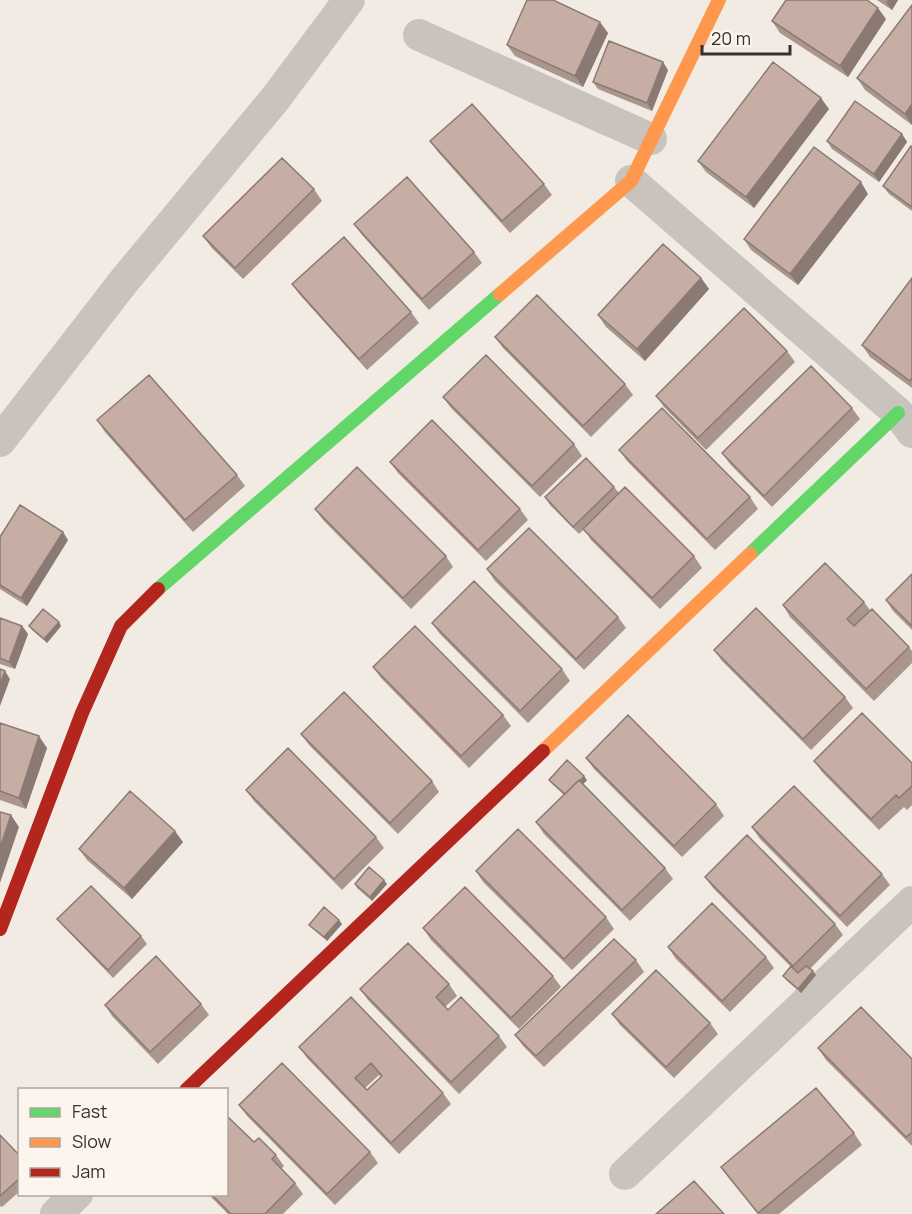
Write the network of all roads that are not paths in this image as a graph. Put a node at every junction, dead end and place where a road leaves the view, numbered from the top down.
1 (349, 0) edge
2 (719, 0) edge
3 (418, 35) dead end
4 (651, 139) junction
5 (631, 181) junction
6 (905, 422) edge
7 (0, 441) edge
8 (912, 902) edge
9 (0, 929) edge
10 (187, 1088) edge
11 (626, 1174) dead end
12 (75, 1196) edge
13 (56, 1214) edge

1 - 7 street
2 - 4 street
3 - 4 street
4 - 5 street
5 - 6 street
5 - 9 street
6 - 10 street
8 - 11 street
12 - 13 street

